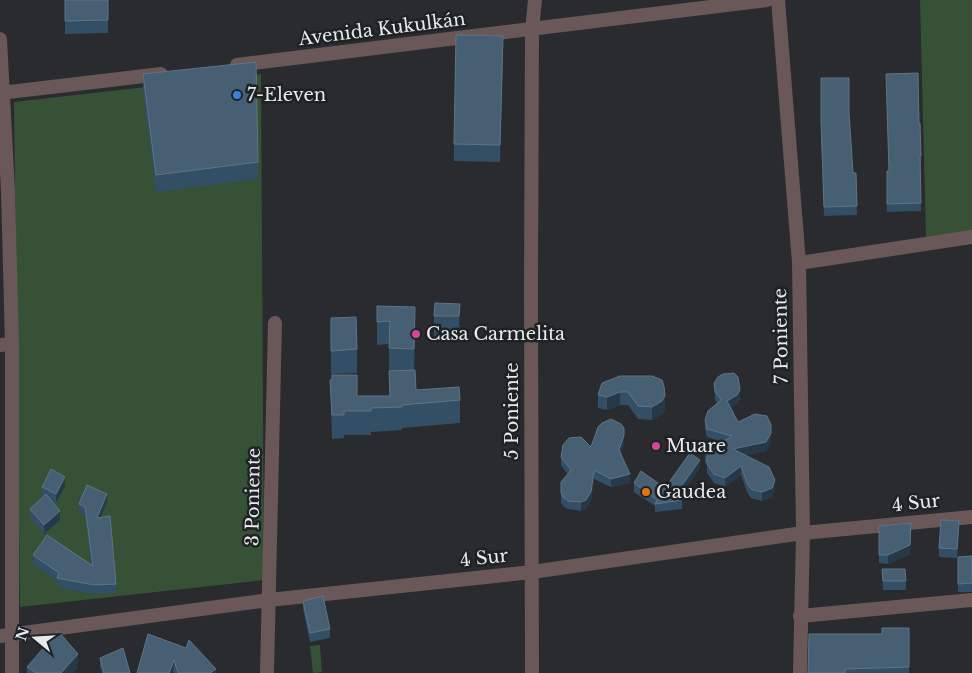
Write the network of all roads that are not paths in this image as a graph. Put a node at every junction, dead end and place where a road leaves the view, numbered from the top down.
1 (535, 0) edge
2 (767, 0) edge
3 (778, 0) edge
4 (532, 30) junction
5 (0, 39) edge
6 (228, 66) edge
7 (170, 73) edge
8 (1, 92) edge
9 (4, 191) edge
10 (972, 237) edge
11 (799, 263) junction
12 (275, 323) dead end
13 (6, 345) edge
14 (972, 517) edge
15 (803, 534) junction
16 (532, 572) junction
17 (269, 600) junction
18 (972, 600) edge
19 (800, 616) junction
20 (6, 636) edge
21 (12, 673) edge
22 (266, 673) edge
23 (532, 673) edge
24 (800, 673) edge

1 - 4 street, 5 Poniente
2 - 4 street, Avenida Kukulkán
3 - 11 street, 7 Poniente
4 - 6 street, Avenida Kukulkán
4 - 16 street, 5 Poniente
5 - 8 street
7 - 8 street
8 - 9 street
9 - 13 street
10 - 11 street
11 - 15 street, 7 Poniente
12 - 17 street, 3 Poniente
13 - 20 street
14 - 15 street, 4 Sur
15 - 16 street, 4 Sur
15 - 19 street, 7 Poniente
16 - 17 street, 4 Sur
16 - 23 street, 5 Poniente
17 - 20 street, 4 Sur
17 - 22 street, 3 Poniente
18 - 19 street
19 - 24 street, 7 Poniente
20 - 21 street

